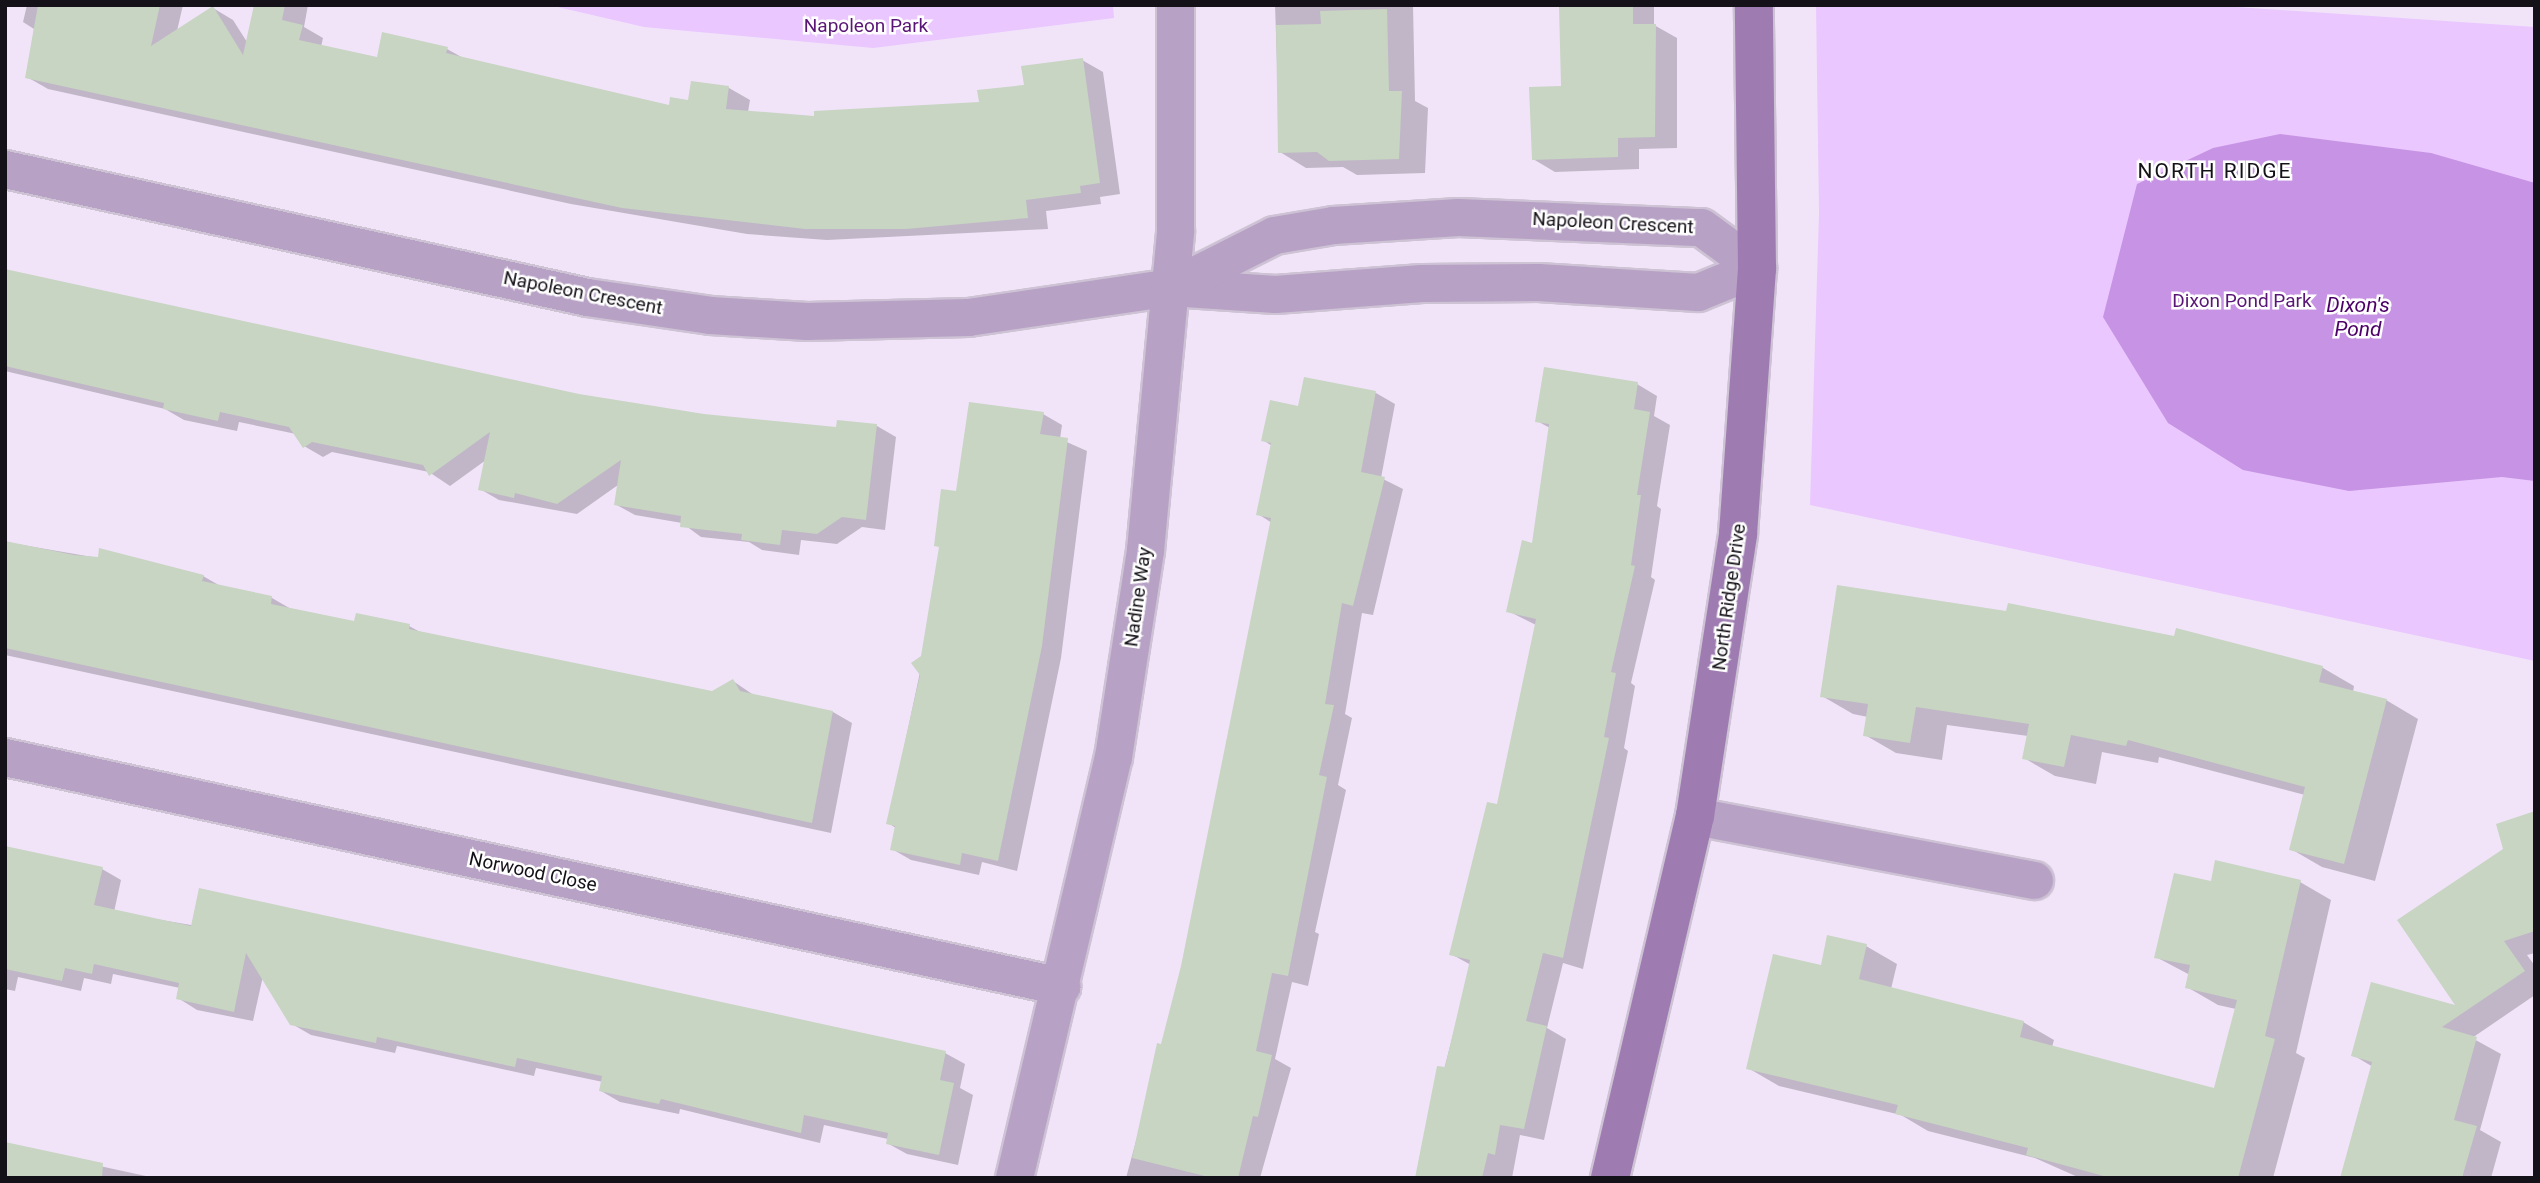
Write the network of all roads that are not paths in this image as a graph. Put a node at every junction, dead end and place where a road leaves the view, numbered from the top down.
1 (1175, 5) edge
2 (1754, 5) edge
3 (5, 169) edge
4 (1757, 268) junction
5 (1170, 287) junction
6 (5, 757) edge
7 (1695, 816) junction
8 (2034, 880) dead end
9 (1061, 986) junction
10 (1014, 1178) edge
11 (1610, 1178) edge

1 - 5 street, Nadine Way
2 - 4 street, North Ridge Drive
3 - 5 street, Napoleon Crescent
4 - 5 street, Napoleon Crescent
4 - 5 street, Napoleon Crescent
4 - 7 street, North Ridge Drive
5 - 9 street, Nadine Way
6 - 9 street, Norwood Close
7 - 8 street
7 - 11 street, North Ridge Drive
9 - 10 street, Nadine Way

